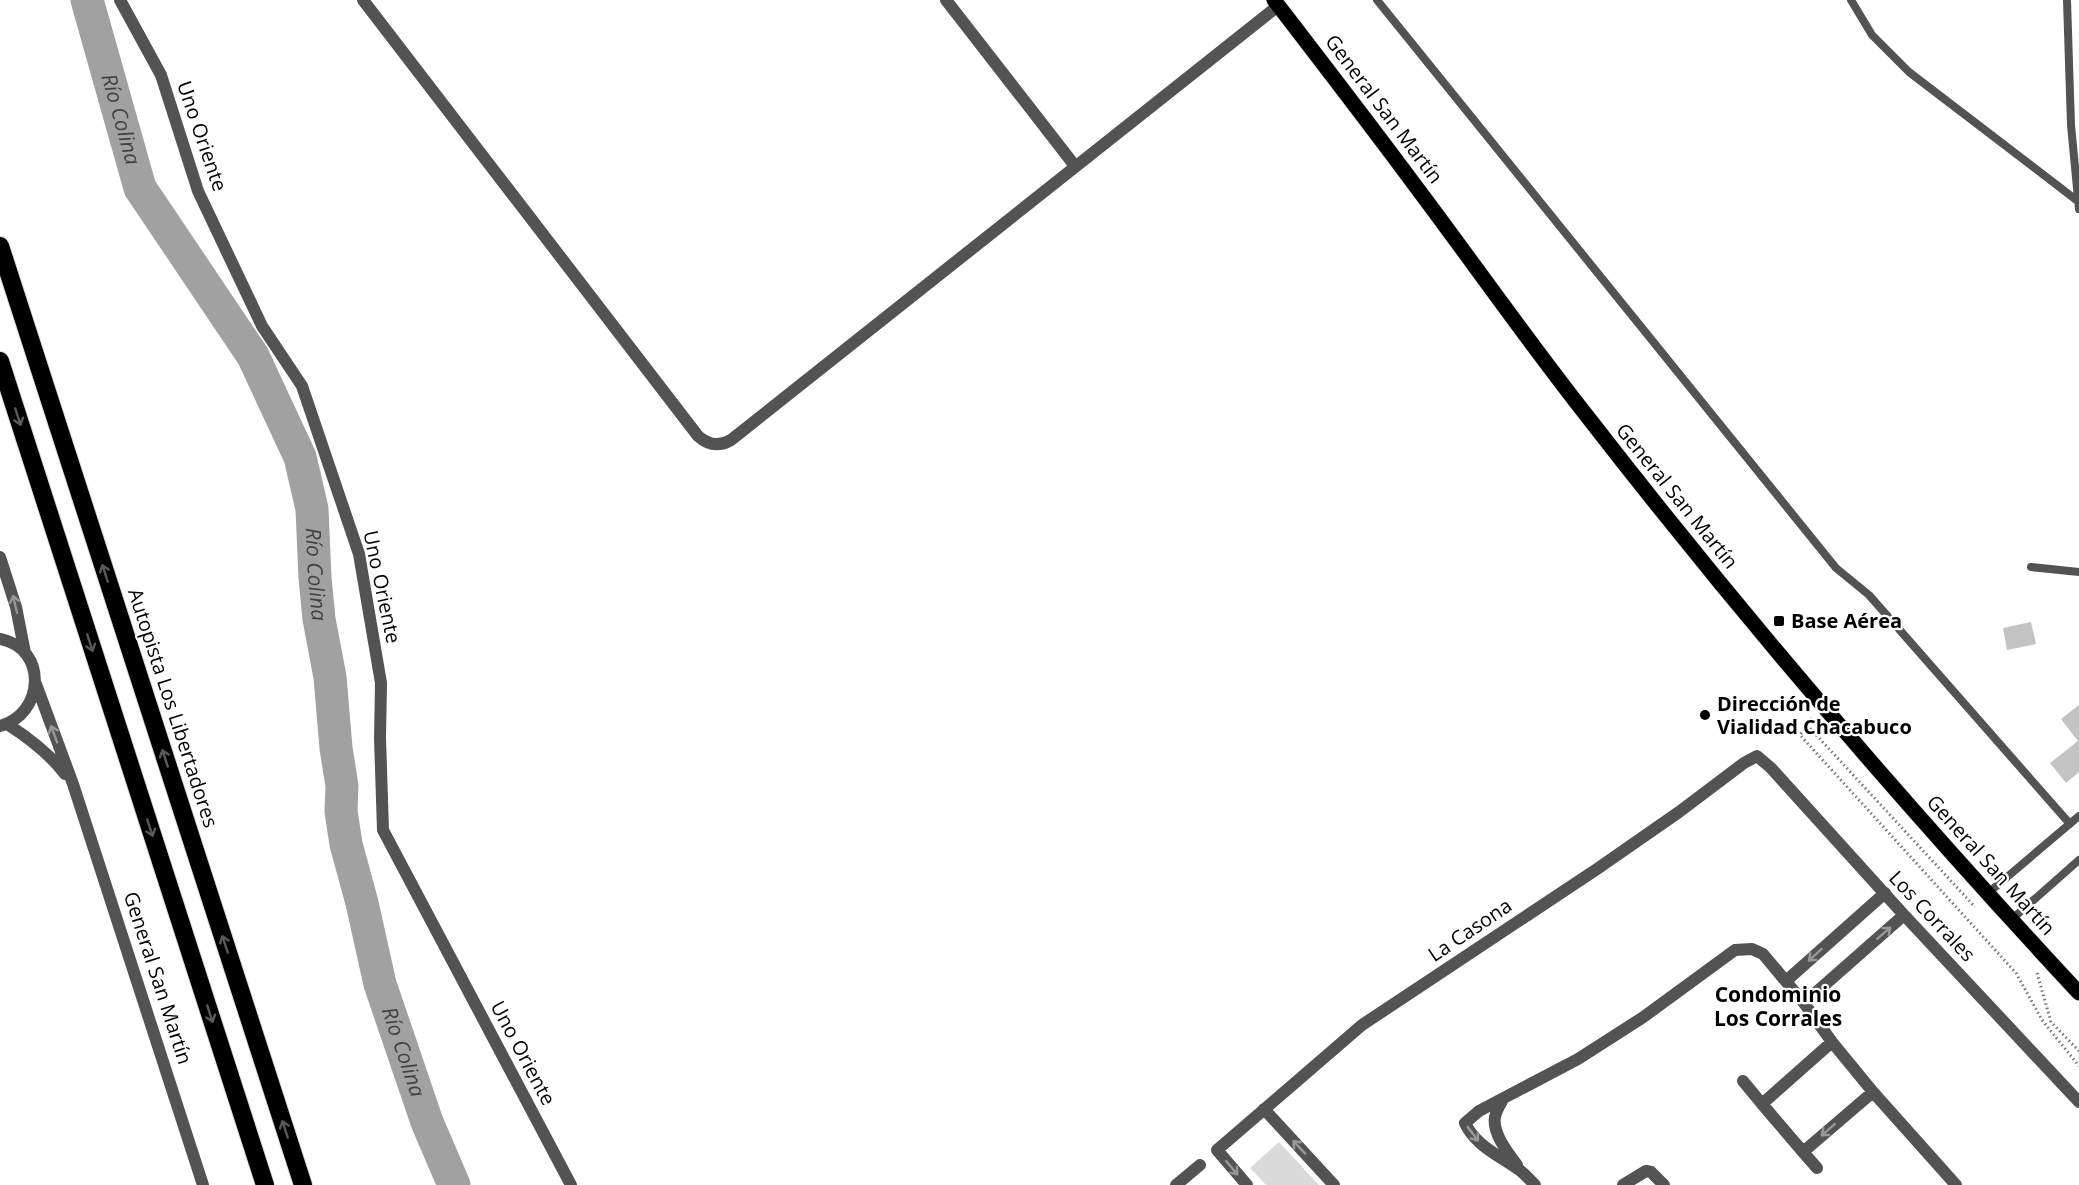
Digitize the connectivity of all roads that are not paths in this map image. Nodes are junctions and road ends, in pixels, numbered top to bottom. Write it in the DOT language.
graph roads {
  1 [pos="120,0"];
  2 [pos="363,0"];
  3 [pos="946,0"];
  4 [pos="1377,0"];
  5 [pos="1851,0"];
  6 [pos="2067,0"];
  7 [pos="1276,3"];
  8 [pos="1075,166"];
  9 [pos="2079,204"];
  10 [pos="0,246"];
  11 [pos="0,361"];
  12 [pos="0,556"];
  13 [pos="2031,567"];
  14 [pos="2079,572"];
  15 [pos="0,639"];
  16 [pos="25,653"];
  17 [pos="36,684"];
  18 [pos="4,725"];
  19 [pos="1756,756"];
  20 [pos="73,784"];
  21 [pos="2079,816"];
  22 [pos="2070,824"];
  23 [pos="2079,860"];
  24 [pos="1885,893"];
  25 [pos="1987,894"];
  26 [pos="1904,915"];
  27 [pos="2011,920"];
  28 [pos="1786,981"];
  29 [pos="2079,993"];
  30 [pos="1804,1003"];
  31 [pos="1832,1042"];
  32 [pos="1743,1081"];
  33 [pos="1873,1092"];
  34 [pos="1503,1099"];
  35 [pos="2079,1102"];
  36 [pos="1762,1104"];
  37 [pos="1264,1109"];
  38 [pos="1803,1152"];
  39 [pos="1200,1165"];
  40 [pos="1817,1168"];
  41 [pos="1521,1171"];
  42 [pos="203,1185"];
  43 [pos="265,1185"];
  44 [pos="303,1185"];
  45 [pos="571,1185"];
  46 [pos="1176,1185"];
  47 [pos="1247,1185"];
  48 [pos="1334,1185"];
  49 [pos="1535,1185"];
  50 [pos="1623,1185"];
  51 [pos="1664,1185"];
  52 [pos="1956,1185"];
  1 -- 45 [label="street, Uno Oriente"];
  2 -- 8 [label="street"];
  3 -- 8 [label="street"];
  4 -- 22 [label="lane"];
  5 -- 9 [label="lane"];
  6 -- 9 [label="lane"];
  7 -- 8 [label="street"];
  7 -- 25 [label="main road, General San Martín"];
  44 -- 10 [label="highway, Autopista Los Libertadores, one-way"];
  11 -- 43 [label="highway, one-way"];
  16 -- 12 [label="street, one-way"];
  13 -- 14 [label="lane"];
  15 -- 16 [label="street"];
  16 -- 17 [label="street, General San Martín"];
  17 -- 18 [label="street"];
  20 -- 17 [label="street, General San Martín, one-way"];
  18 -- 20 [label="street, General San Martín"];
  19 -- 24 [label="street, Los Corrales"];
  19 -- 37 [label="street, La Casona"];
  20 -- 42 [label="street, General San Martín"];
  21 -- 22 [label="lane"];
  22 -- 25 [label="lane"];
  23 -- 27 [label="lane"];
  24 -- 26 [label="street, Los Corrales"];
  24 -- 28 [label="street, one-way"];
  25 -- 27 [label="main road, General San Martín"];
  30 -- 26 [label="street, one-way"];
  26 -- 35 [label="street, Los Corrales"];
  27 -- 29 [label="main road, General San Martín"];
  28 -- 30 [label="street"];
  28 -- 34 [label="street"];
  30 -- 31 [label="street"];
  31 -- 33 [label="street"];
  31 -- 36 [label="street"];
  32 -- 36 [label="street"];
  33 -- 38 [label="street, one-way"];
  33 -- 52 [label="street"];
  34 -- 41 [label="street"];
  34 -- 41 [label="street, one-way"];
  36 -- 38 [label="street"];
  37 -- 47 [label="street, La Casona, one-way"];
  48 -- 37 [label="street, one-way"];
  38 -- 40 [label="street"];
  39 -- 46 [label="street"];
  41 -- 49 [label="street"];
  50 -- 51 [label="street"];
}
